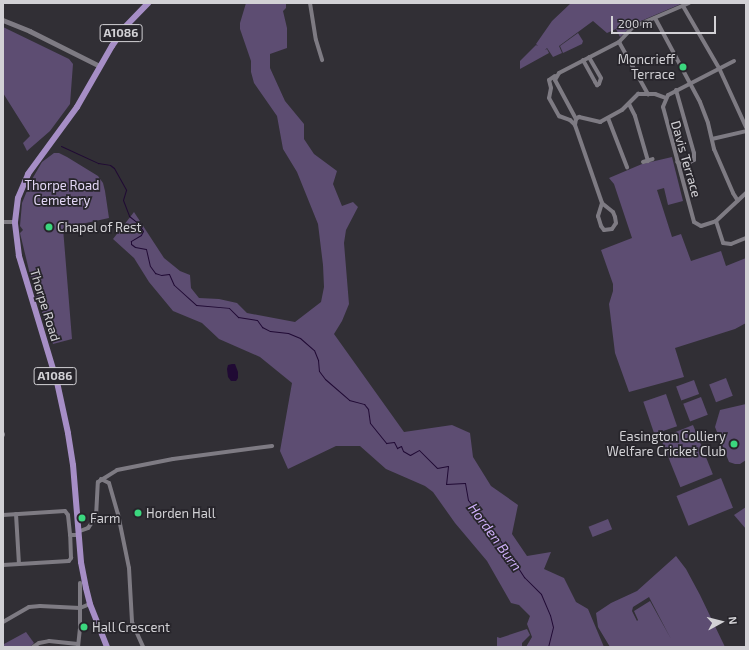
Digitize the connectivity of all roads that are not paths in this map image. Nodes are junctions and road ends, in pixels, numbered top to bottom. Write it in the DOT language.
graph roads {
  1 [pos="148,3"];
  2 [pos="310,3"];
  3 [pos="689,3"];
  4 [pos="683,6"];
  5 [pos="654,18"];
  6 [pos="3,20"];
  7 [pos="619,42"];
  8 [pos="589,57"];
  9 [pos="322,60"];
  10 [pos="583,60"];
  11 [pos="734,61"];
  12 [pos="100,66"];
  13 [pos="719,68"];
  14 [pos="555,76"];
  15 [pos="690,83"];
  16 [pos="676,90"];
  17 [pos="648,94"];
  18 [pos="666,98"];
  19 [pos="629,104"];
  20 [pos="608,118"];
  21 [pos="576,119"];
  22 [pos="575,125"];
  23 [pos="746,127"];
  24 [pos="746,131"];
  25 [pos="712,139"];
  26 [pos="630,160"];
  27 [pos="625,162"];
  28 [pos="643,162"];
  29 [pos="677,162"];
  30 [pos="627,167"];
  31 [pos="746,193"];
  32 [pos="738,201"];
  33 [pos="602,203"];
  34 [pos="716,221"];
  35 [pos="3,222"];
  36 [pos="15,222"];
  37 [pos="746,238"];
  38 [pos="272,446"];
  39 [pos="101,479"];
  40 [pos="16,514"];
  41 [pos="3,515"];
  42 [pos="80,533"];
  43 [pos="70,535"];
  44 [pos="19,564"];
  45 [pos="3,565"];
  46 [pos="80,583"];
  47 [pos="90,604"];
  48 [pos="80,608"];
  49 [pos="3,621"];
  50 [pos="78,646"];
  51 [pos="33,647"];
  52 [pos="107,647"];
  53 [pos="143,647"];
  1 -- 12 [label="main road, Thorpe Road / A1086"];
  2 -- 9 [label="street"];
  3 -- 4 [label="street"];
  4 -- 5 [label="street"];
  4 -- 13 [label="street"];
  5 -- 7 [label="street"];
  5 -- 15 [label="street"];
  6 -- 12 [label="street"];
  7 -- 8 [label="street"];
  7 -- 17 [label="street"];
  8 -- 10 [label="street"];
  8 -- 10 [label="street"];
  10 -- 14 [label="street"];
  11 -- 13 [label="street"];
  12 -- 36 [label="main road, Thorpe Road / A1086"];
  13 -- 15 [label="street"];
  13 -- 23 [label="street"];
  14 -- 21 [label="street"];
  14 -- 22 [label="street"];
  15 -- 16 [label="street"];
  15 -- 25 [label="street"];
  16 -- 18 [label="street"];
  16 -- 29 [label="street"];
  17 -- 18 [label="street"];
  17 -- 19 [label="street"];
  18 -- 29 [label="street, Davis Terrace"];
  19 -- 20 [label="street"];
  19 -- 28 [label="street"];
  20 -- 21 [label="street"];
  20 -- 27 [label="street"];
  21 -- 22 [label="street"];
  22 -- 33 [label="street"];
  24 -- 25 [label="street"];
  25 -- 32 [label="street"];
  26 -- 27 [label="street"];
  27 -- 30 [label="street"];
  29 -- 34 [label="street, Davis Terrace"];
  31 -- 32 [label="street"];
  32 -- 34 [label="street"];
  33 -- 33 [label="street"];
  34 -- 37 [label="street"];
  35 -- 36 [label="street"];
  36 -- 42 [label="main road, Thorpe Road / A1086"];
  38 -- 39 [label="street"];
  39 -- 42 [label="street"];
  39 -- 53 [label="street"];
  40 -- 41 [label="street"];
  40 -- 43 [label="street"];
  40 -- 44 [label="street"];
  42 -- 43 [label="street"];
  42 -- 47 [label="main road, Thorpe Road / A1086"];
  43 -- 44 [label="street"];
  44 -- 45 [label="street"];
  46 -- 48 [label="street"];
  47 -- 48 [label="street"];
  47 -- 52 [label="main road, Thorpe Road / A1086"];
  48 -- 49 [label="street"];
  48 -- 50 [label="street"];
  50 -- 51 [label="street"];
}
